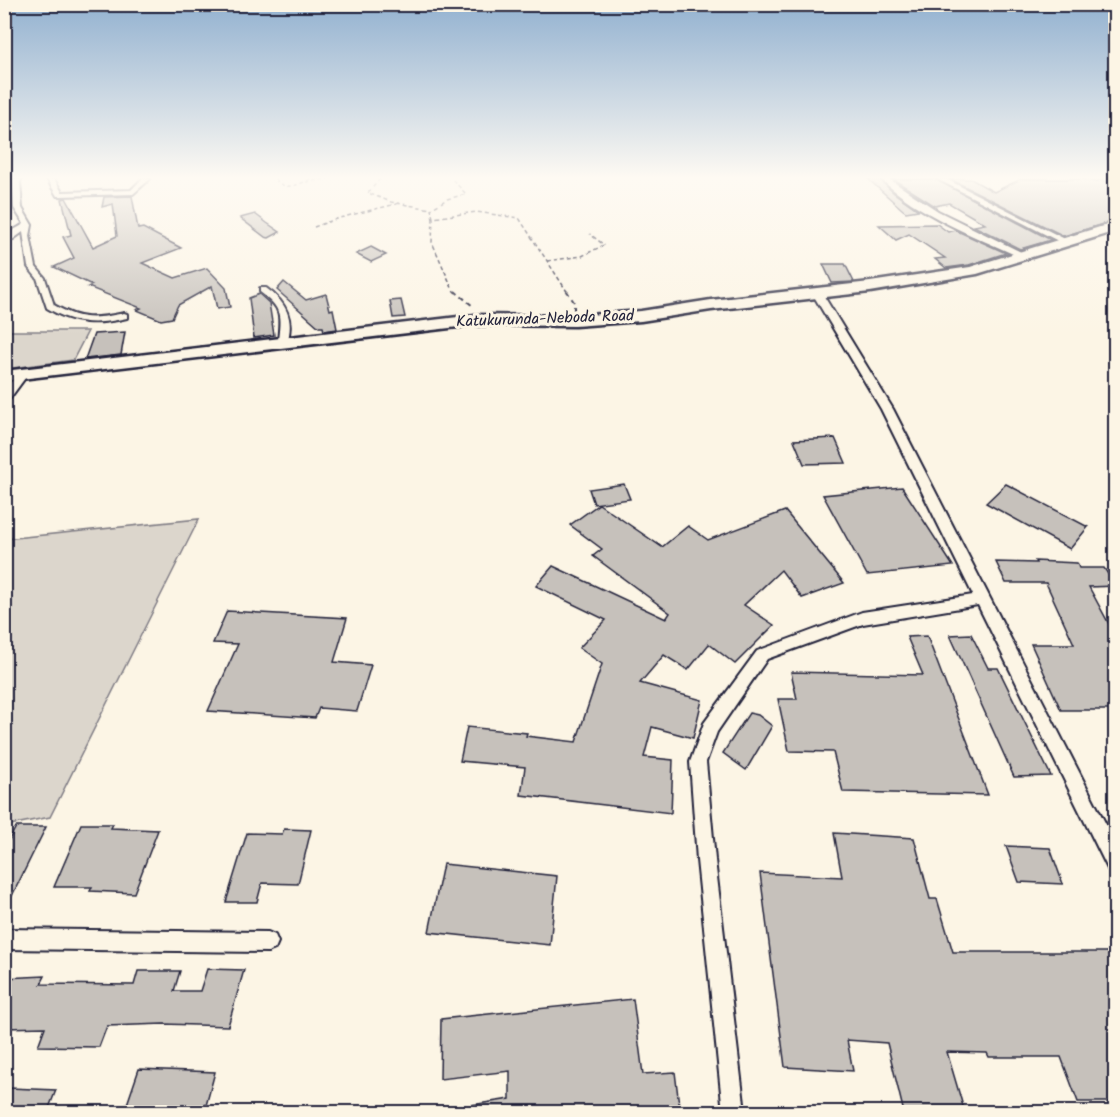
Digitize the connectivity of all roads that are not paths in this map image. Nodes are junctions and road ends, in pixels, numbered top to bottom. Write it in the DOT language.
graph roads {
  1 [pos="18,231"];
  2 [pos="27,231"];
  3 [pos="967,231"];
  4 [pos="1045,231"];
  5 [pos="1099,231"];
  6 [pos="1065,241"];
  7 [pos="4,244"];
  8 [pos="1023,255"];
  9 [pos="262,290"];
  10 [pos="817,293"];
  11 [pos="124,316"];
  12 [pos="283,341"];
  13 [pos="23,374"];
  14 [pos="4,376"];
  15 [pos="4,399"];
  16 [pos="983,599"];
  17 [pos="1116,864"];
  18 [pos="4,939"];
  19 [pos="268,942"];
  20 [pos="734,1113"];
  1 -- 7 [label="street"];
  2 -- 11 [label="street"];
  3 -- 8 [label="street"];
  4 -- 6 [label="street"];
  5 -- 6 [label="main road, Katukurunda-Neboda Road"];
  6 -- 8 [label="main road, Katukurunda-Neboda Road"];
  8 -- 10 [label="main road, Katukurunda-Neboda Road"];
  9 -- 12 [label="street"];
  10 -- 12 [label="main road, Katukurunda-Neboda Road"];
  10 -- 16 [label="street"];
  12 -- 13 [label="main road, Katukurunda-Neboda Road"];
  13 -- 14 [label="main road, Katukurunda-Neboda Road"];
  13 -- 15 [label="street"];
  16 -- 17 [label="street"];
  16 -- 20 [label="street"];
  18 -- 19 [label="street"];
}
